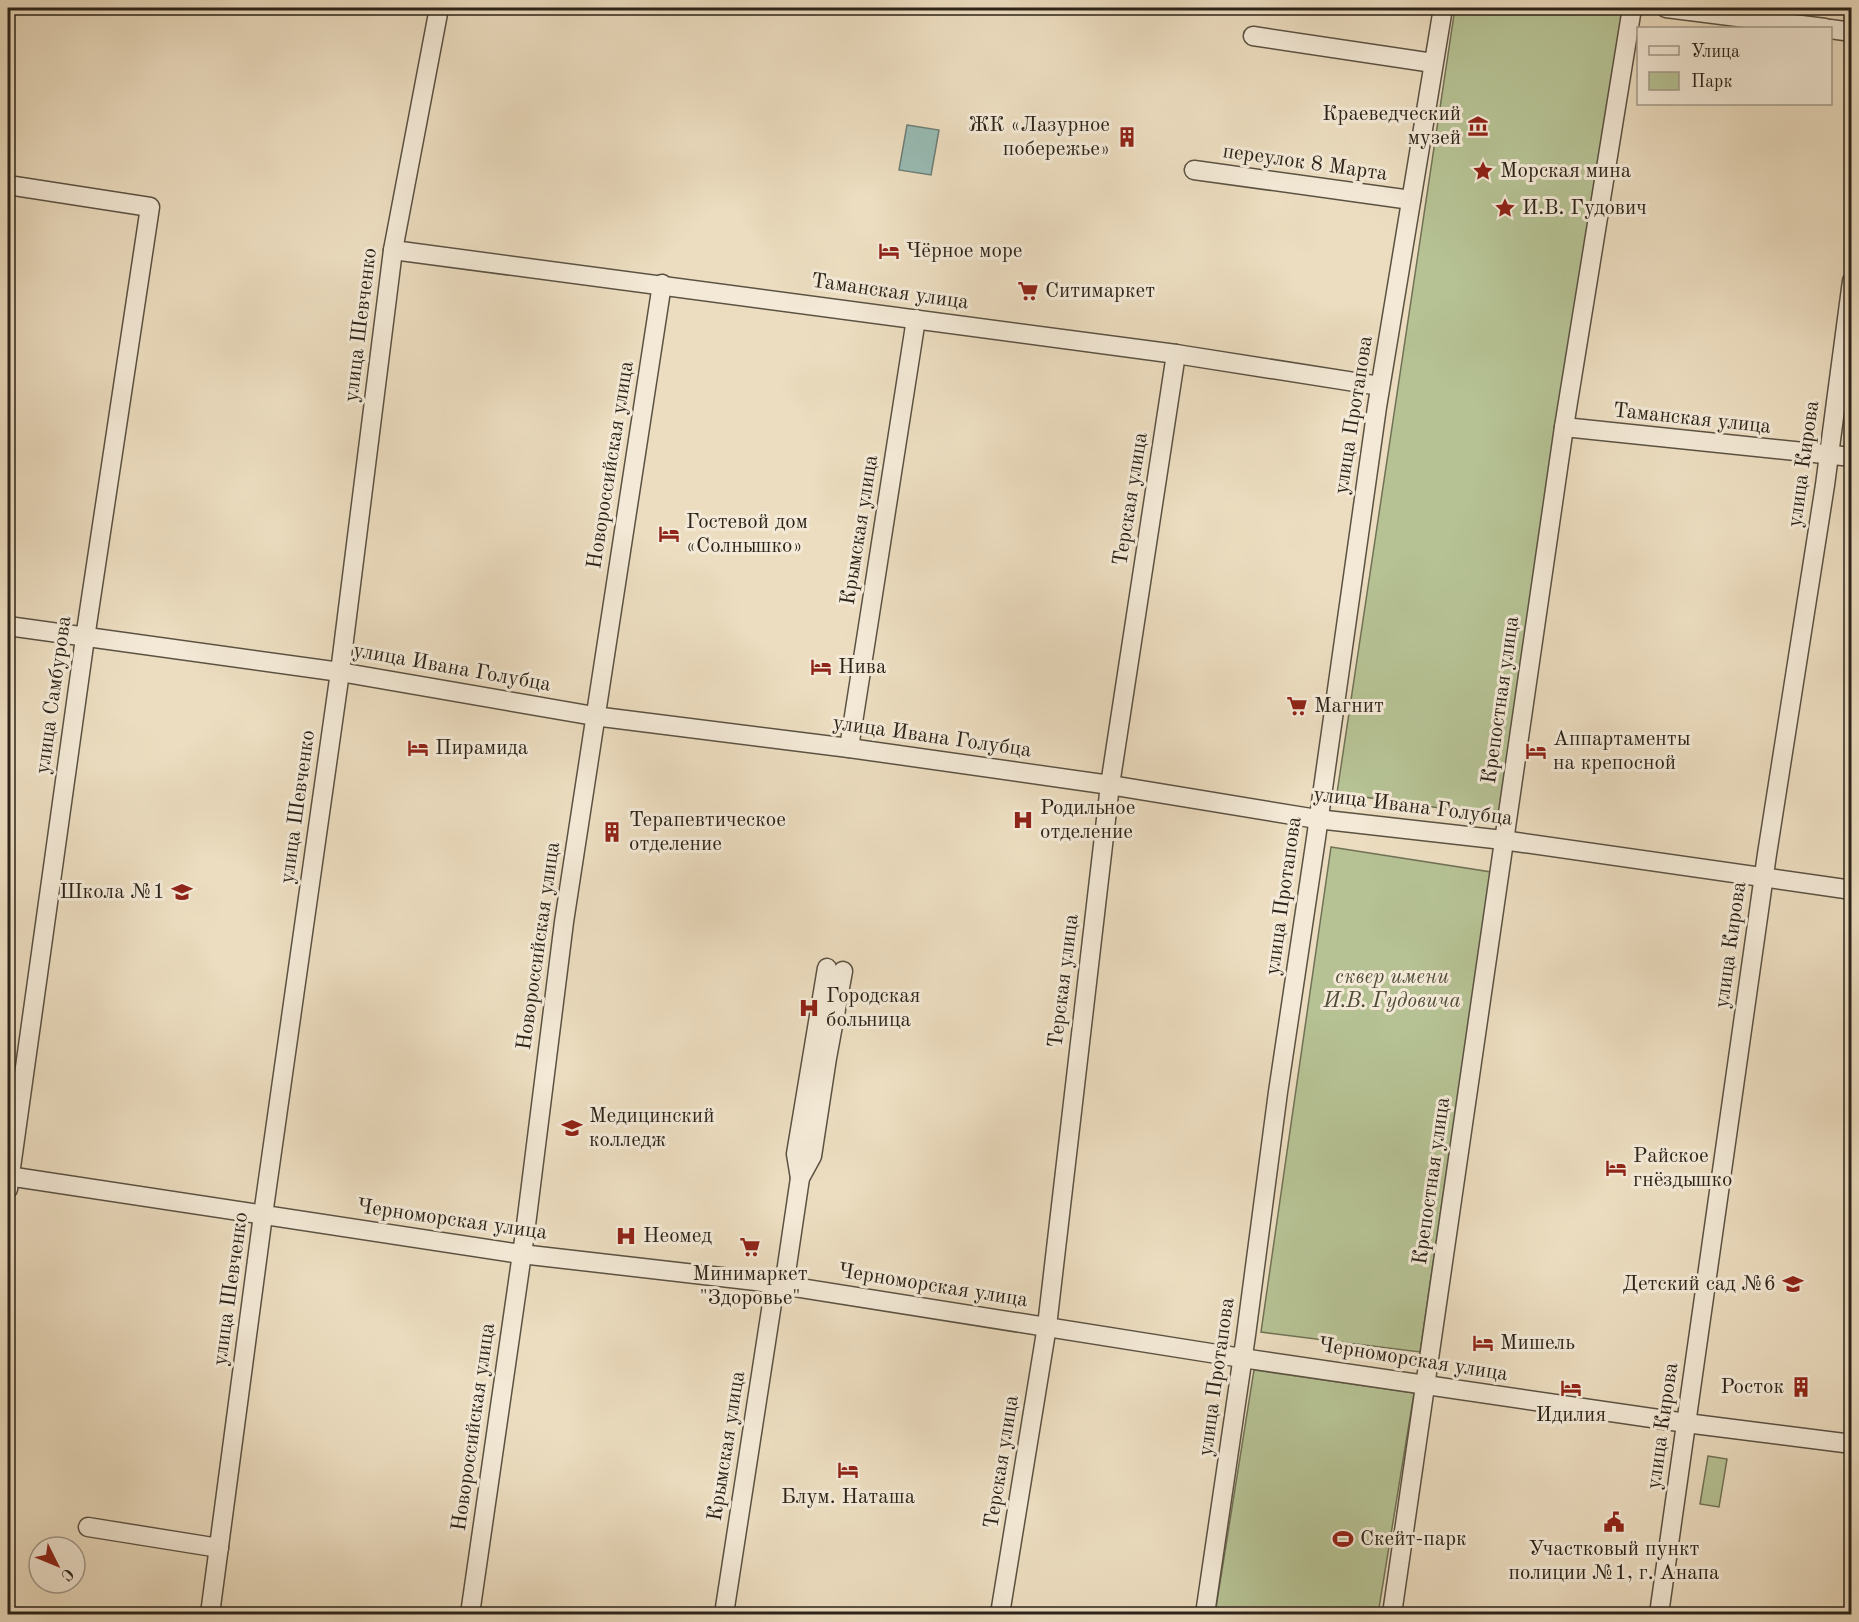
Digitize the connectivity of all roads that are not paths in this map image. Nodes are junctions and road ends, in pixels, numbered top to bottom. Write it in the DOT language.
graph roads {
  1 [pos="439,8"];
  2 [pos="1443,8"];
  3 [pos="1632,8"];
  4 [pos="1666,8"];
  5 [pos="1817,27"];
  6 [pos="1832,29"];
  7 [pos="1851,32"];
  8 [pos="1253,36"];
  9 [pos="1433,63"];
  10 [pos="1194,170"];
  11 [pos="8,185"];
  12 [pos="1411,200"];
  13 [pos="393,250"];
  14 [pos="1851,281"];
  15 [pos="662,284"];
  16 [pos="916,319"];
  17 [pos="1176,354"];
  18 [pos="1380,386"];
  19 [pos="1564,427"];
  20 [pos="1829,456"];
  21 [pos="1851,457"];
  22 [pos="8,626"];
  23 [pos="85,638"];
  24 [pos="340,672"];
  25 [pos="594,716"];
  26 [pos="849,748"];
  27 [pos="1110,785"];
  28 [pos="1317,819"];
  29 [pos="1503,840"];
  30 [pos="1763,878"];
  31 [pos="1851,890"];
  32 [pos="835,970"];
  33 [pos="8,1180"];
  34 [pos="263,1215"];
  35 [pos="521,1254"];
  36 [pos="780,1285"];
  37 [pos="1047,1326"];
  38 [pos="1242,1358"];
  39 [pos="1426,1385"];
  40 [pos="1686,1423"];
  41 [pos="1851,1444"];
  42 [pos="88,1527"];
  43 [pos="219,1548"];
  44 [pos="210,1614"];
  45 [pos="470,1614"];
  46 [pos="724,1614"];
  47 [pos="1000,1614"];
  48 [pos="1206,1614"];
  49 [pos="1392,1614"];
  50 [pos="1659,1614"];
  1 -- 13 [label="street, улица Шевченко"];
  2 -- 9 [label="street, улица Протапова"];
  3 -- 19 [label="street, Крепостная улица"];
  4 -- 5 [label="street"];
  6 -- 7 [label="street"];
  8 -- 9 [label="street"];
  9 -- 12 [label="street, улица Протапова"];
  10 -- 12 [label="street, переулок 8 Марта"];
  11 -- 23 [label="street, улица Самбурова"];
  12 -- 18 [label="street, улица Протапова"];
  13 -- 15 [label="street, Таманская улица"];
  13 -- 24 [label="street, улица Шевченко"];
  14 -- 20 [label="street, улица Кирова"];
  15 -- 16 [label="street, Таманская улица"];
  15 -- 25 [label="street, Новороссийская улица"];
  16 -- 17 [label="street, Таманская улица"];
  16 -- 26 [label="street, Крымская улица"];
  17 -- 18 [label="street, Таманская улица"];
  17 -- 27 [label="street, Терская улица"];
  18 -- 28 [label="street, улица Протапова"];
  19 -- 20 [label="street, Таманская улица"];
  19 -- 29 [label="street, Крепостная улица"];
  20 -- 21 [label="street, Таманская улица"];
  20 -- 30 [label="street, улица Кирова"];
  22 -- 23 [label="street, улица Ивана Голубца"];
  23 -- 24 [label="street, улица Ивана Голубца"];
  23 -- 33 [label="street, улица Самбурова"];
  24 -- 25 [label="street, улица Ивана Голубца"];
  24 -- 34 [label="street, улица Шевченко"];
  25 -- 26 [label="street, улица Ивана Голубца"];
  25 -- 35 [label="street, Новороссийская улица"];
  26 -- 27 [label="street, улица Ивана Голубца"];
  27 -- 28 [label="street, улица Ивана Голубца"];
  27 -- 37 [label="street, Терская улица"];
  28 -- 29 [label="street, улица Ивана Голубца"];
  28 -- 38 [label="street, улица Протапова"];
  29 -- 30 [label="street, улица Ивана Голубца"];
  29 -- 39 [label="street, Крепостная улица"];
  30 -- 31 [label="street, улица Ивана Голубца"];
  30 -- 40 [label="street, улица Кирова"];
  32 -- 36 [label="street, Крымская улица"];
  33 -- 34 [label="street, Черноморская улица"];
  34 -- 35 [label="street, Черноморская улица"];
  34 -- 43 [label="street, улица Шевченко"];
  35 -- 36 [label="street, Черноморская улица"];
  35 -- 45 [label="street, Новороссийская улица"];
  36 -- 37 [label="street, Черноморская улица"];
  36 -- 46 [label="street, Крымская улица"];
  37 -- 38 [label="street, Черноморская улица"];
  37 -- 47 [label="street, Терская улица"];
  38 -- 39 [label="street, Черноморская улица"];
  38 -- 48 [label="street, улица Протапова"];
  39 -- 40 [label="street, Черноморская улица"];
  39 -- 49 [label="street, Крепостная улица"];
  40 -- 41 [label="street, Черноморская улица"];
  40 -- 50 [label="street, улица Кирова"];
  42 -- 43 [label="street"];
  43 -- 44 [label="street, улица Шевченко"];
}
